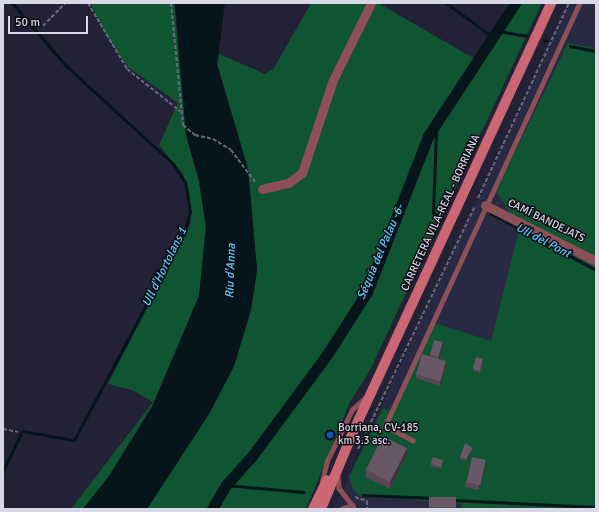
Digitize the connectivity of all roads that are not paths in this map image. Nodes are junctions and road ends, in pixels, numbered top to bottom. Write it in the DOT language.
graph roads {
  1 [pos="371,3"];
  2 [pos="551,3"];
  3 [pos="580,3"];
  4 [pos="262,189"];
  5 [pos="485,205"];
  6 [pos="596,261"];
  7 [pos="371,392"];
  8 [pos="352,432"];
  9 [pos="413,441"];
  10 [pos="338,472"];
  11 [pos="319,496"];
  12 [pos="313,509"];
  13 [pos="321,509"];
  14 [pos="342,509"];
  1 -- 4 [label="street"];
  2 -- 7 [label="main road, CARRETERA VILA-REAL - BORRIANA"];
  3 -- 5 [label="lane"];
  5 -- 6 [label="street, CAMÍ BANDEJATS"];
  5 -- 9 [label="lane"];
  7 -- 8 [label="main road, CARRETERA VILA-REAL - BORRIANA"];
  7 -- 11 [label="lane"];
  8 -- 10 [label="main road, CARRETERA VILA-REAL - BORRIANA"];
  8 -- 11 [label="main road, CARRETERA VILA-REAL - BORRIANA"];
  10 -- 13 [label="main road, CARRETERA VILA-REAL - BORRIANA"];
  10 -- 14 [label="lane"];
  11 -- 12 [label="main road, CARRETERA VILA-REAL - BORRIANA"];
}
